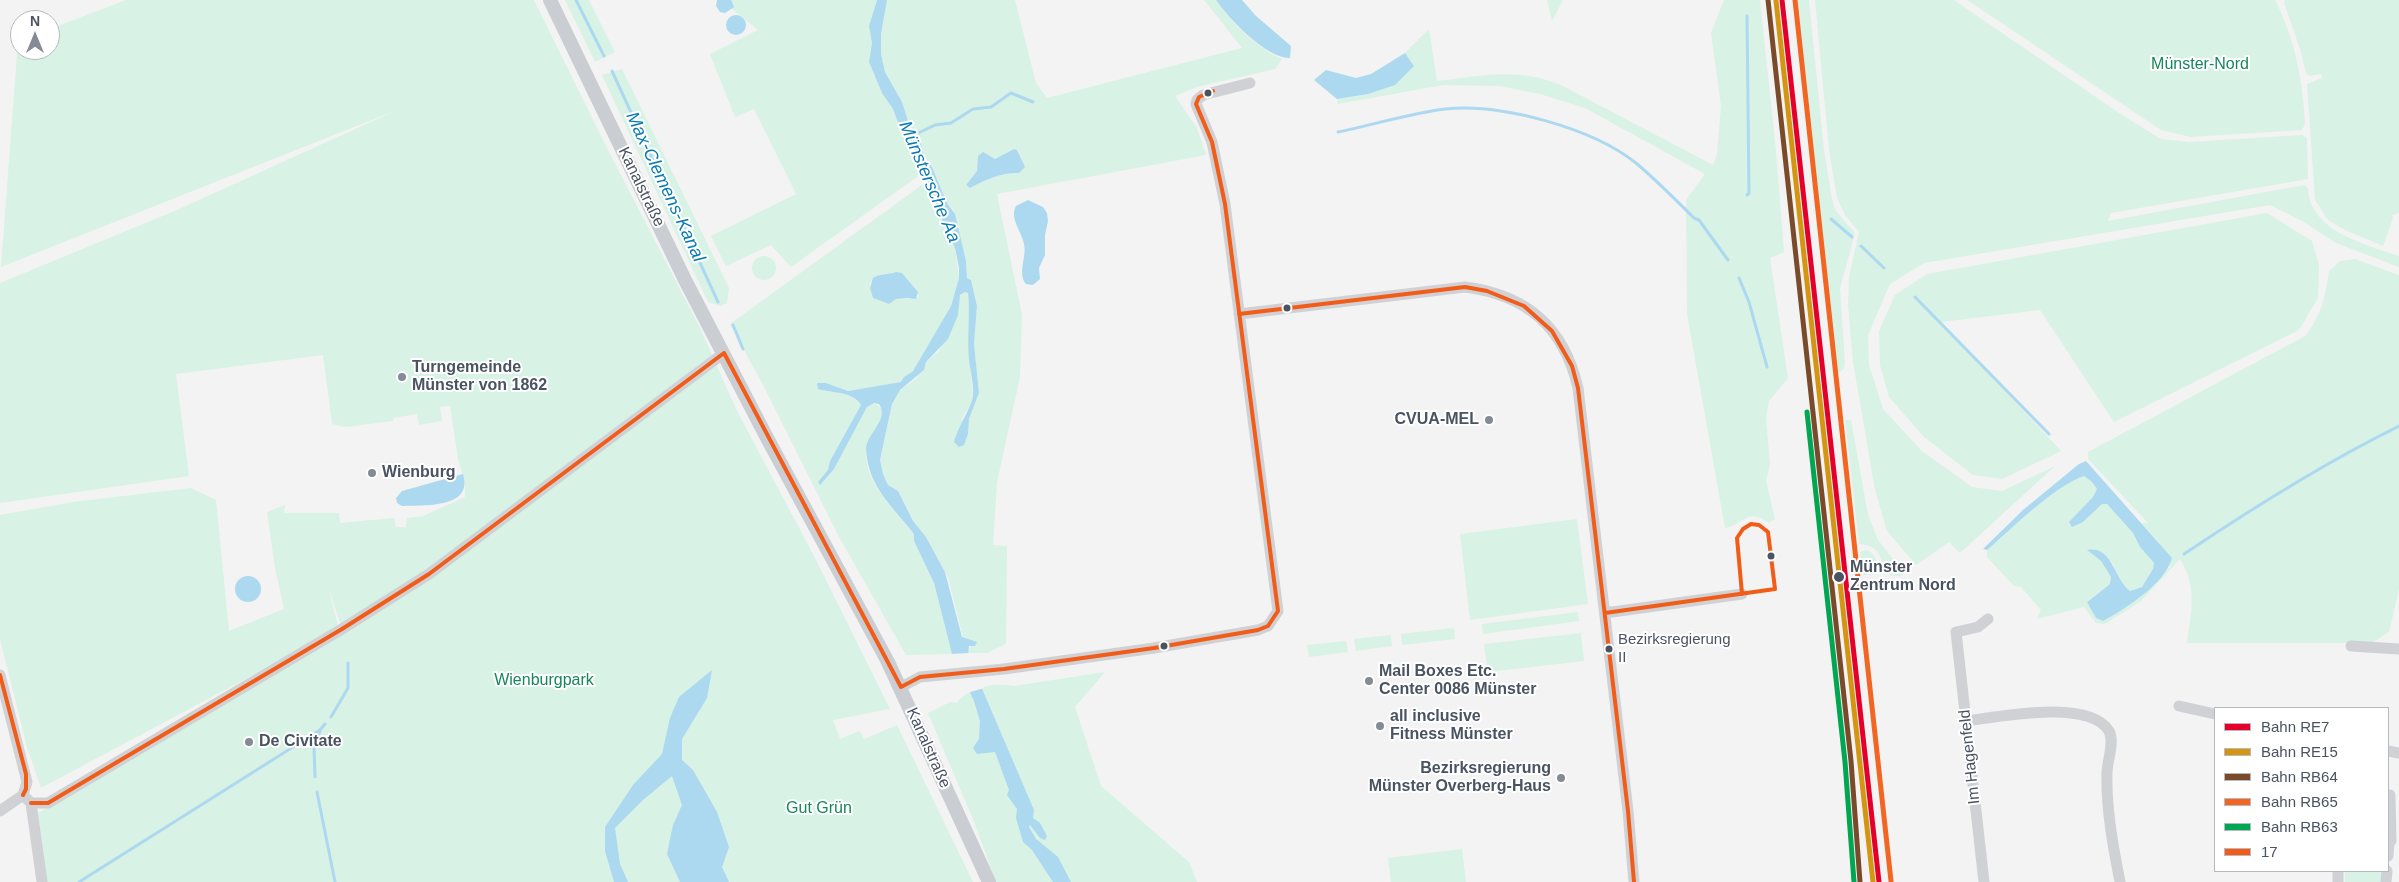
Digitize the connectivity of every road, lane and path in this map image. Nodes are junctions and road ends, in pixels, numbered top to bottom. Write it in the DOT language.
graph roads {
  1 [pos="550,0"];
  2 [pos="1250,83"];
  3 [pos="1239,314"];
  4 [pos="724,353"];
  5 [pos="1742,594"];
  6 [pos="1605,614"];
  7 [pos="1988,619"];
  8 [pos="2351,646"];
  9 [pos="2399,649"];
  10 [pos="0,675"];
  11 [pos="901,687"];
  12 [pos="2179,706"];
  13 [pos="2214,714"];
  14 [pos="1966,721"];
  15 [pos="2390,795"];
  16 [pos="27,799"];
  17 [pos="0,811"];
  18 [pos="2392,842"];
  19 [pos="42,882"];
  20 [pos="989,882"];
  21 [pos="1634,882"];
  22 [pos="1984,882"];
  23 [pos="2120,882"];
  1 -- 4 [label="main road, Kanalstraße"];
  2 -- 3 [label="street"];
  3 -- 6 [label="street"];
  3 -- 11 [label="street"];
  4 -- 11 [label="main road, Kanalstraße"];
  4 -- 16 [label="street"];
  5 -- 6 [label="street"];
  6 -- 21 [label="street"];
  7 -- 14 [label="street, Im Hagenfeld"];
  8 -- 9 [label="street"];
  10 -- 16 [label="street"];
  11 -- 20 [label="main road, Kanalstraße"];
  12 -- 13 [label="street"];
  14 -- 22 [label="street, Im Hagenfeld"];
  14 -- 23 [label="street"];
  15 -- 18 [label="street"];
  16 -- 17 [label="street"];
  16 -- 19 [label="street"];
}
